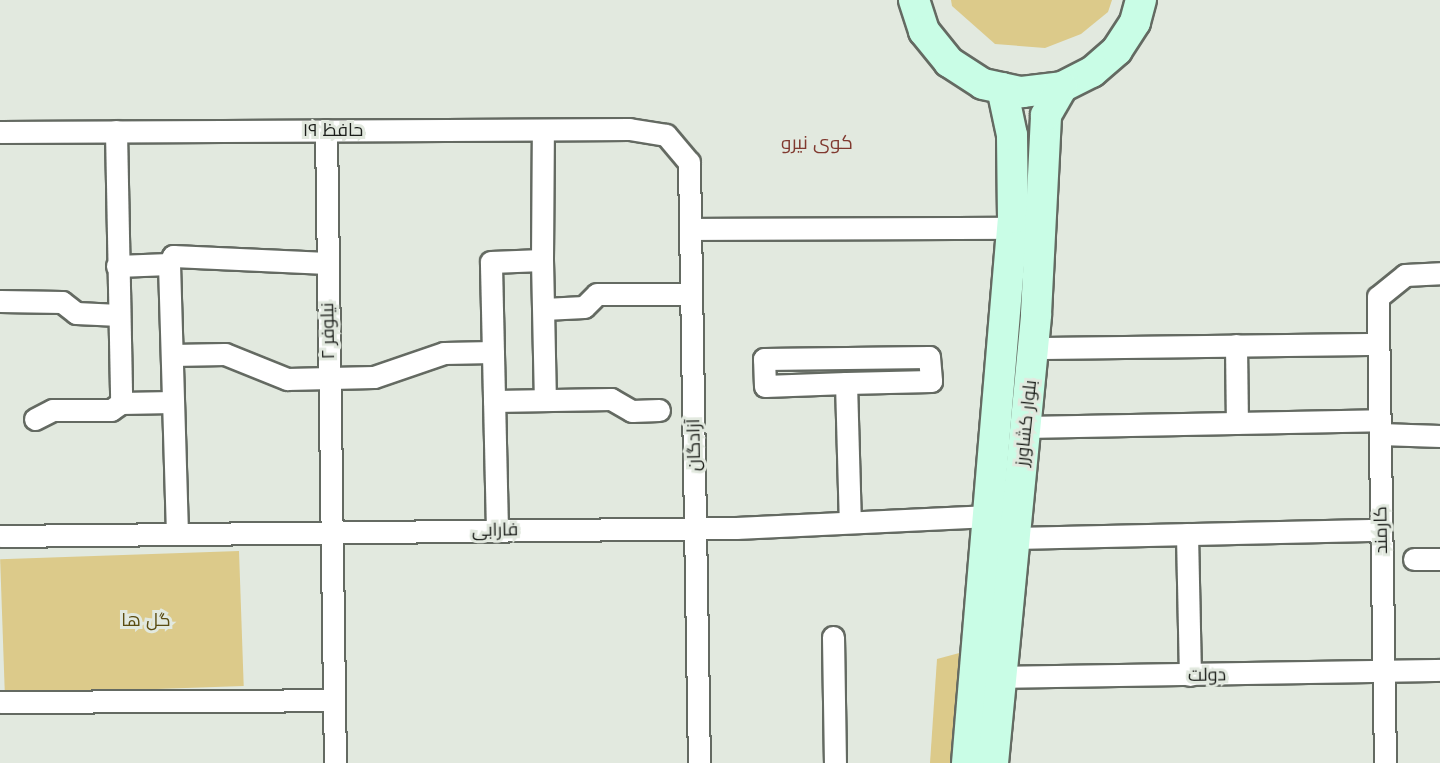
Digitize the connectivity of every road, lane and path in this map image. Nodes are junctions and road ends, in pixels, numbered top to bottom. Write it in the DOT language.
graph roads {
  1 [pos="914,0"];
  2 [pos="1141,0"];
  3 [pos="1062,87"];
  4 [pos="1002,88"];
  5 [pos="326,130"];
  6 [pos="543,130"];
  7 [pos="116,131"];
  8 [pos="0,132"];
  9 [pos="666,135"];
  10 [pos="1013,228"];
  11 [pos="690,229"];
  12 [pos="542,260"];
  13 [pos="327,263"];
  14 [pos="169,264"];
  15 [pos="117,266"];
  16 [pos="1440,273"];
  17 [pos="691,293"];
  18 [pos="0,302"];
  19 [pos="544,309"];
  20 [pos="119,315"];
  21 [pos="1378,344"];
  22 [pos="1236,345"];
  23 [pos="1033,348"];
  24 [pos="493,352"];
  25 [pos="172,355"];
  26 [pos="329,378"];
  27 [pos="846,383"];
  28 [pos="545,400"];
  29 [pos="494,401"];
  30 [pos="173,402"];
  31 [pos="121,404"];
  32 [pos="659,410"];
  33 [pos="35,419"];
  34 [pos="1237,423"];
  35 [pos="1025,427"];
  36 [pos="1380,427"];
  37 [pos="1440,436"];
  38 [pos="990,516"];
  39 [pos="850,522"];
  40 [pos="695,528"];
  41 [pos="497,530"];
  42 [pos="1381,530"];
  43 [pos="330,532"];
  44 [pos="177,534"];
  45 [pos="1187,534"];
  46 [pos="0,536"];
  47 [pos="1015,538"];
  48 [pos="1414,559"];
  49 [pos="1440,559"];
  50 [pos="833,637"];
  51 [pos="1440,670"];
  52 [pos="1383,671"];
  53 [pos="1190,675"];
  54 [pos="988,677"];
  55 [pos="333,700"];
  56 [pos="0,702"];
  57 [pos="335,763"];
  58 [pos="699,763"];
  59 [pos="835,763"];
  60 [pos="967,763"];
  61 [pos="993,763"];
  62 [pos="1385,763"];
  1 -- 4 [label="main road"];
  2 -- 3 [label="main road"];
  3 -- 4 [label="main road"];
  3 -- 23 [label="main road, بلوار کشاورز"];
  4 -- 10 [label="main road, بلوار کشاورز"];
  5 -- 6 [label="street, حافظ ۱۹"];
  5 -- 7 [label="street, حافظ ۱۹"];
  5 -- 13 [label="street, نیلوفر ۲"];
  6 -- 9 [label="street, حافظ ۱۹"];
  6 -- 12 [label="street"];
  7 -- 8 [label="street, حافظ ۱۹"];
  7 -- 15 [label="street"];
  9 -- 11 [label="street, آزادگان"];
  10 -- 11 [label="street"];
  10 -- 38 [label="main road, بلوار کشاورز"];
  11 -- 17 [label="street, آزادگان"];
  12 -- 19 [label="street"];
  12 -- 24 [label="street"];
  13 -- 14 [label="street"];
  13 -- 26 [label="street, نیلوفر ۲"];
  14 -- 15 [label="street"];
  14 -- 25 [label="street"];
  15 -- 20 [label="street"];
  16 -- 21 [label="street, کارمند"];
  17 -- 19 [label="street"];
  17 -- 40 [label="street, آزادگان"];
  18 -- 20 [label="street"];
  19 -- 28 [label="street"];
  20 -- 31 [label="street"];
  21 -- 22 [label="street"];
  21 -- 36 [label="street, کارمند"];
  22 -- 23 [label="street"];
  22 -- 34 [label="street"];
  23 -- 35 [label="main road, بلوار کشاورز"];
  24 -- 26 [label="street"];
  24 -- 29 [label="street"];
  25 -- 26 [label="street"];
  25 -- 30 [label="street"];
  26 -- 43 [label="street, نیلوفر ۲"];
  27 -- 27 [label="street"];
  27 -- 39 [label="street"];
  28 -- 29 [label="street"];
  28 -- 32 [label="street"];
  29 -- 41 [label="street"];
  30 -- 31 [label="street"];
  30 -- 44 [label="street"];
  31 -- 33 [label="street"];
  34 -- 35 [label="street"];
  34 -- 36 [label="street"];
  35 -- 47 [label="main road, بلوار کشاورز"];
  36 -- 37 [label="street"];
  36 -- 42 [label="street, کارمند"];
  38 -- 39 [label="street, فارابی"];
  38 -- 54 [label="main road, بلوار کشاورز"];
  39 -- 40 [label="street, فارابی"];
  40 -- 41 [label="street, فارابی"];
  40 -- 58 [label="street, آزادگان"];
  41 -- 43 [label="street, فارابی"];
  42 -- 45 [label="street"];
  42 -- 52 [label="street, کارمند"];
  43 -- 44 [label="street, فارابی"];
  43 -- 55 [label="street, نیلوفر ۲"];
  44 -- 46 [label="street, فارابی"];
  45 -- 47 [label="street"];
  45 -- 53 [label="street"];
  47 -- 54 [label="main road, بلوار کشاورز"];
  48 -- 49 [label="street"];
  50 -- 59 [label="street"];
  51 -- 52 [label="street, دولت"];
  52 -- 53 [label="street, دولت"];
  52 -- 62 [label="street, کارمند"];
  53 -- 54 [label="street, دولت"];
  54 -- 60 [label="main road, بلوار کشاورز"];
  54 -- 61 [label="main road, بلوار کشاورز"];
  55 -- 56 [label="street"];
  55 -- 57 [label="street, نیلوفر ۲"];
}
